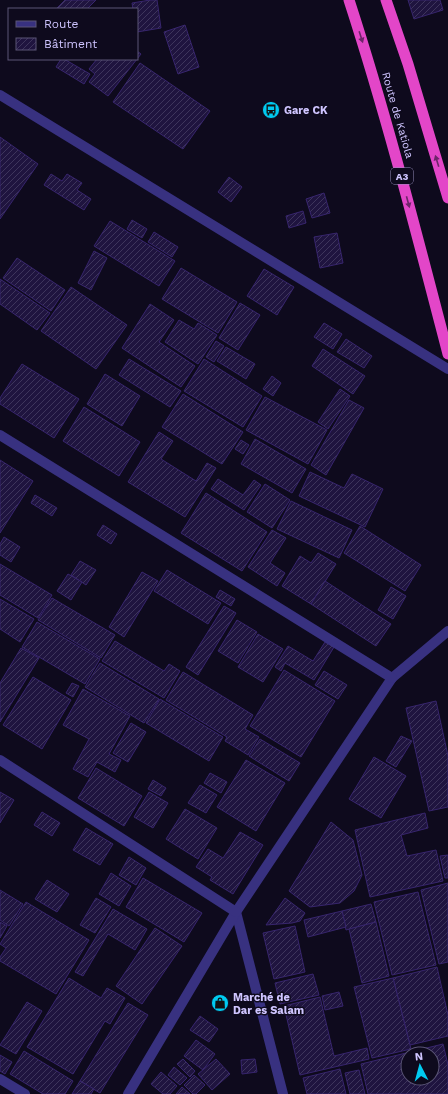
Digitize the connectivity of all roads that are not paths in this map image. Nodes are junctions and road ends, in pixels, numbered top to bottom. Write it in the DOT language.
graph roads {
  1 [pos="349,0"];
  2 [pos="386,0"];
  3 [pos="0,95"];
  4 [pos="448,198"];
  5 [pos="448,354"];
  6 [pos="448,369"];
  7 [pos="0,435"];
  8 [pos="448,630"];
  9 [pos="392,678"];
  10 [pos="0,760"];
  11 [pos="236,912"];
  12 [pos="0,1079"];
  13 [pos="24,1094"];
  14 [pos="128,1094"];
  15 [pos="283,1094"];
  1 -- 5 [label="highway, Route de Katiola / A3, one-way"];
  4 -- 2 [label="highway, one-way"];
  3 -- 6 [label="street"];
  7 -- 9 [label="street"];
  8 -- 9 [label="street"];
  9 -- 11 [label="street"];
  10 -- 11 [label="street"];
  11 -- 14 [label="street"];
  11 -- 15 [label="street"];
  12 -- 13 [label="street"];
}
